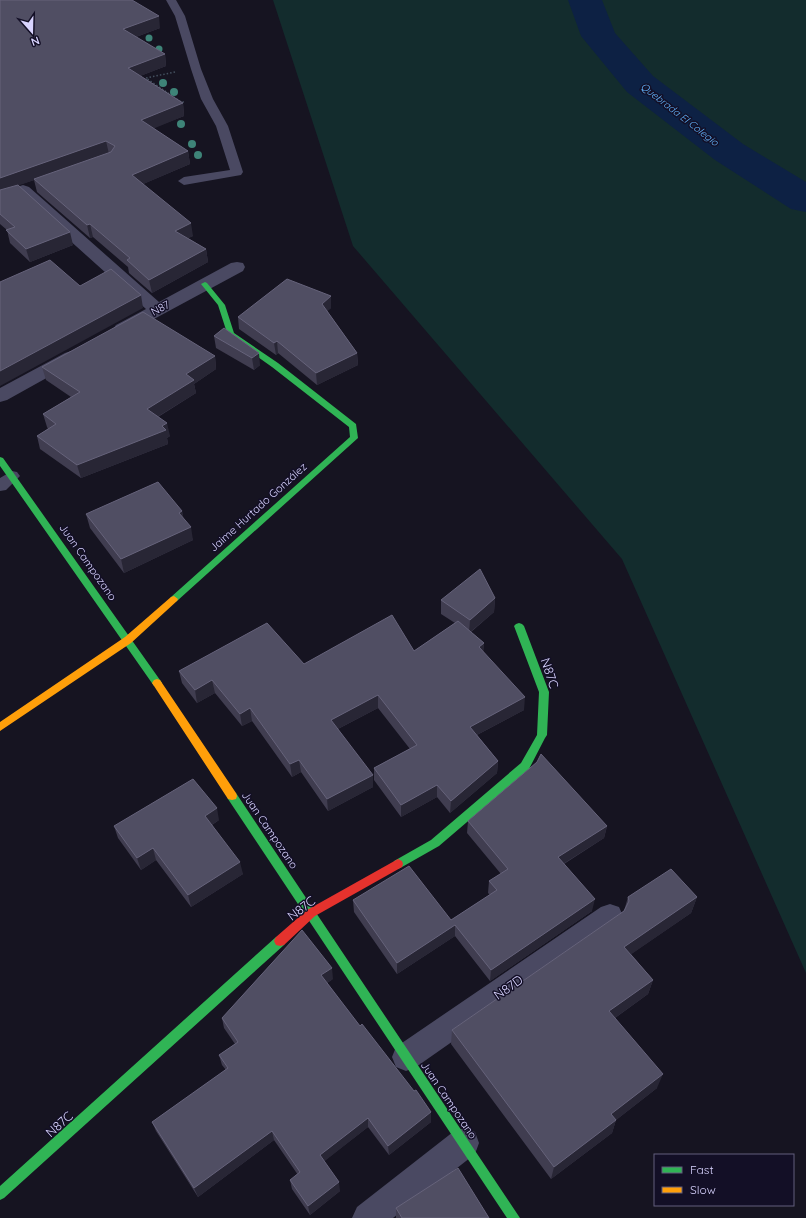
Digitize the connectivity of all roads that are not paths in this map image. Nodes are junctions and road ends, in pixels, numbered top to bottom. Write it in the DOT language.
graph roads {
  1 [pos="171,0"];
  2 [pos="184,181"];
  3 [pos="24,189"];
  4 [pos="237,267"];
  5 [pos="205,284"];
  6 [pos="157,309"];
  7 [pos="109,336"];
  8 [pos="89,347"];
  9 [pos="0,396"];
  10 [pos="0,460"];
  11 [pos="12,476"];
  12 [pos="0,486"];
  13 [pos="519,626"];
  14 [pos="128,640"];
  15 [pos="0,727"];
  16 [pos="311,914"];
  17 [pos="610,916"];
  18 [pos="406,1057"];
  19 [pos="464,1143"];
  20 [pos="0,1194"];
  21 [pos="368,1218"];
  22 [pos="514,1218"];
  1 -- 2 [label="lane"];
  3 -- 6 [label="street"];
  4 -- 5 [label="street, N87"];
  5 -- 6 [label="street, N87"];
  5 -- 14 [label="street, Jaime Hurtado González"];
  6 -- 7 [label="street, N87"];
  8 -- 9 [label="street"];
  10 -- 11 [label="street, Juan Campozano"];
  11 -- 12 [label="lane"];
  11 -- 14 [label="street, Juan Campozano"];
  13 -- 16 [label="street, N87C"];
  14 -- 15 [label="street, Jaime Hurtado González"];
  14 -- 16 [label="street, Juan Campozano"];
  16 -- 18 [label="street, Juan Campozano"];
  16 -- 20 [label="street, N87C"];
  17 -- 18 [label="street, N87D"];
  18 -- 19 [label="street, Juan Campozano"];
  19 -- 21 [label="street"];
  19 -- 22 [label="street, Juan Campozano"];
}
